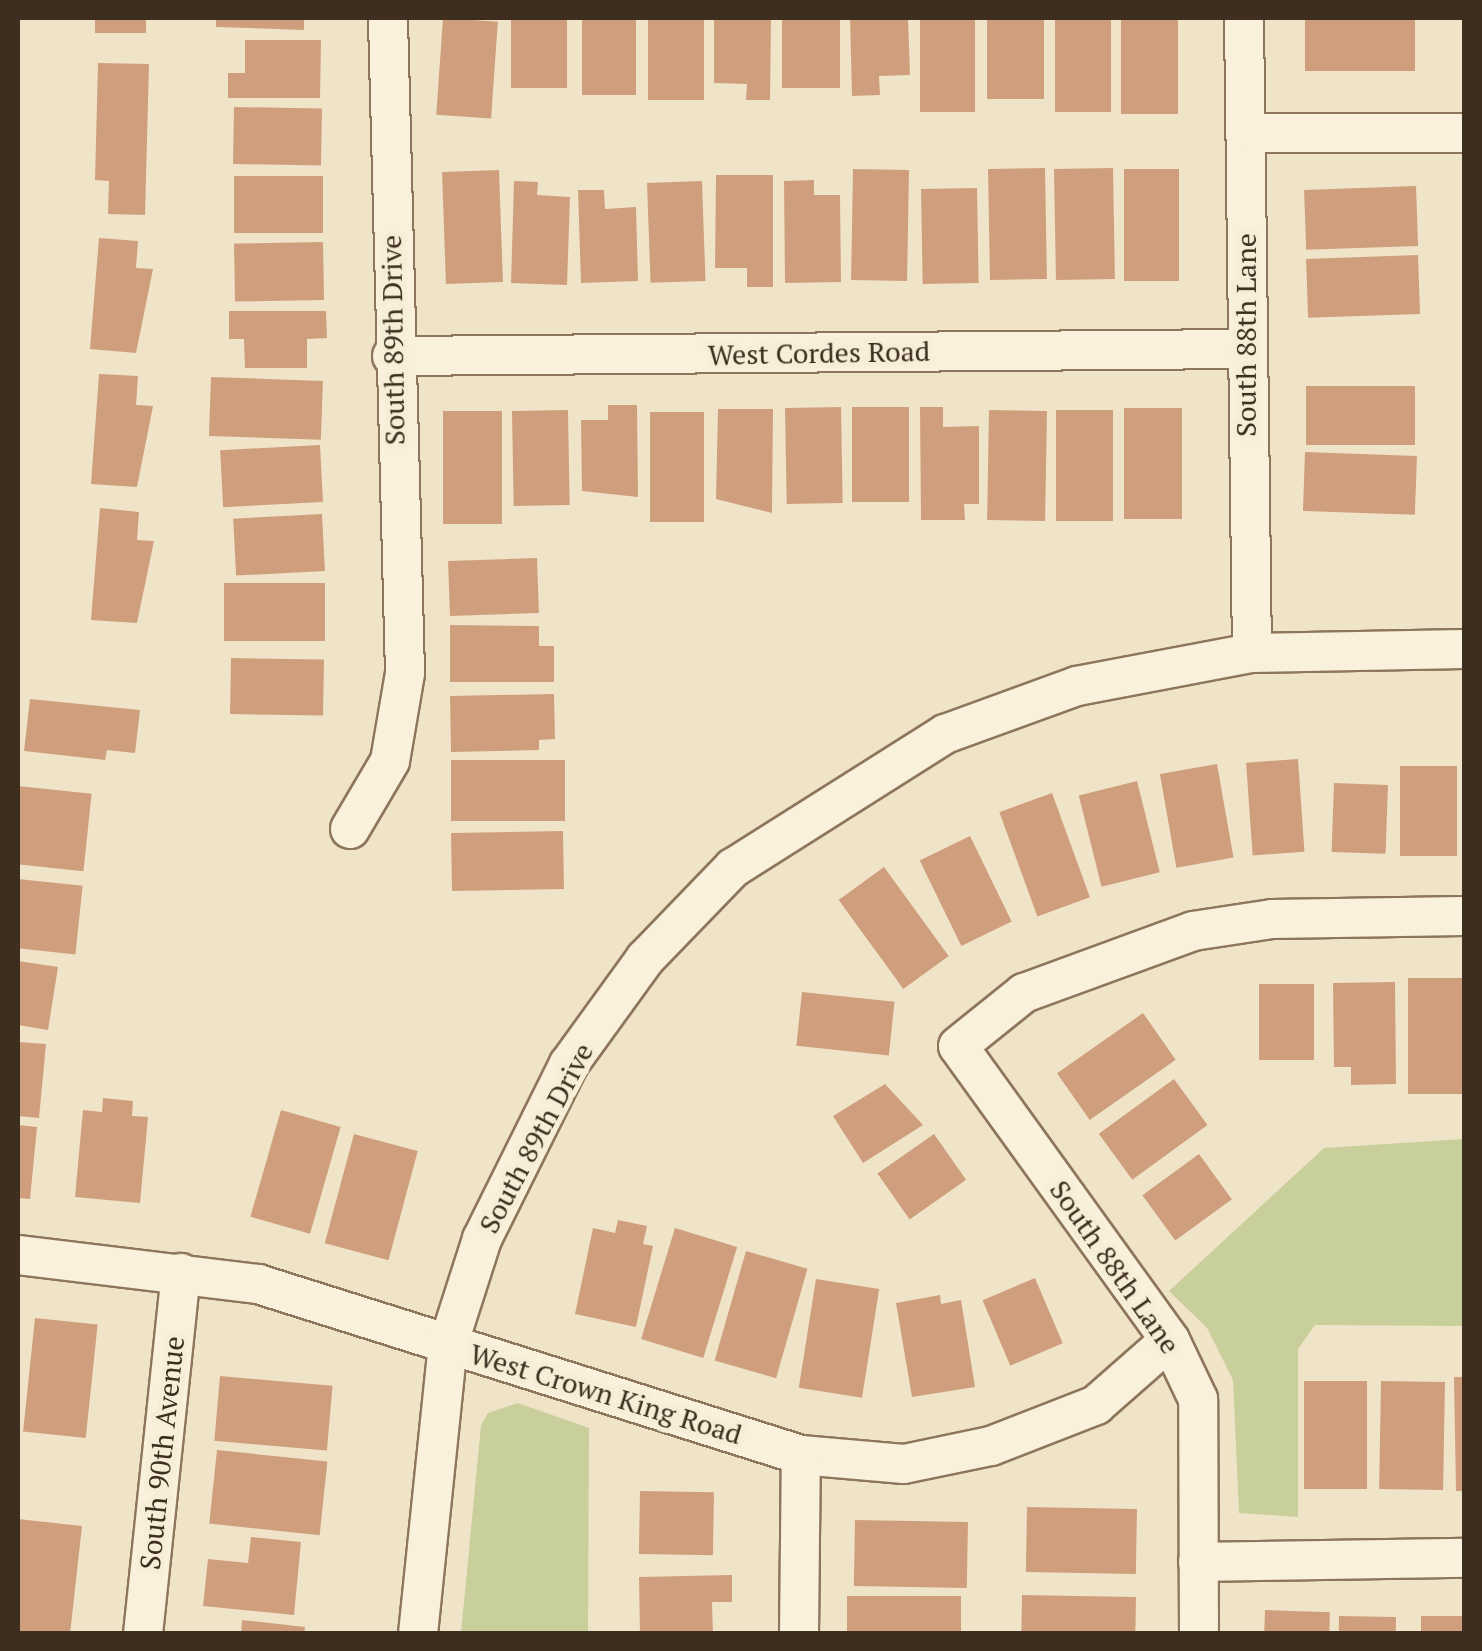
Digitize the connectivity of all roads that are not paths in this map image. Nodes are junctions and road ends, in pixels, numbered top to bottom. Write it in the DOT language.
graph roads {
  1 [pos="388,18"];
  2 [pos="1244,18"];
  3 [pos="1246,133"];
  4 [pos="1464,133"];
  5 [pos="1246,349"];
  6 [pos="392,356"];
  7 [pos="1464,649"];
  8 [pos="1252,653"];
  9 [pos="350,830"];
  10 [pos="1464,916"];
  11 [pos="18,1255"];
  12 [pos="181,1273"];
  13 [pos="1170,1340"];
  14 [pos="448,1345"];
  15 [pos="801,1455"];
  16 [pos="1464,1558"];
  17 [pos="1198,1562"];
  18 [pos="143,1634"];
  19 [pos="418,1634"];
  20 [pos="798,1634"];
  21 [pos="1199,1634"];
  1 -- 6 [label="street, South 89th Drive"];
  2 -- 3 [label="street, South 88th Lane"];
  3 -- 4 [label="street"];
  3 -- 5 [label="street, South 88th Lane"];
  5 -- 6 [label="street, West Cordes Road"];
  5 -- 8 [label="street, South 88th Lane"];
  6 -- 9 [label="street, South 89th Drive"];
  7 -- 8 [label="street, South 89th Drive"];
  8 -- 14 [label="street, South 89th Drive"];
  10 -- 13 [label="street, South 88th Lane"];
  11 -- 12 [label="street, West Crown King Road"];
  12 -- 14 [label="street, West Crown King Road"];
  12 -- 18 [label="street, South 90th Avenue"];
  13 -- 15 [label="street, West Crown King Road"];
  13 -- 17 [label="street, South 88th Lane"];
  14 -- 15 [label="street, West Crown King Road"];
  14 -- 19 [label="street, South 89th Drive"];
  15 -- 20 [label="street"];
  16 -- 17 [label="street"];
  17 -- 21 [label="street, South 88th Lane"];
}
